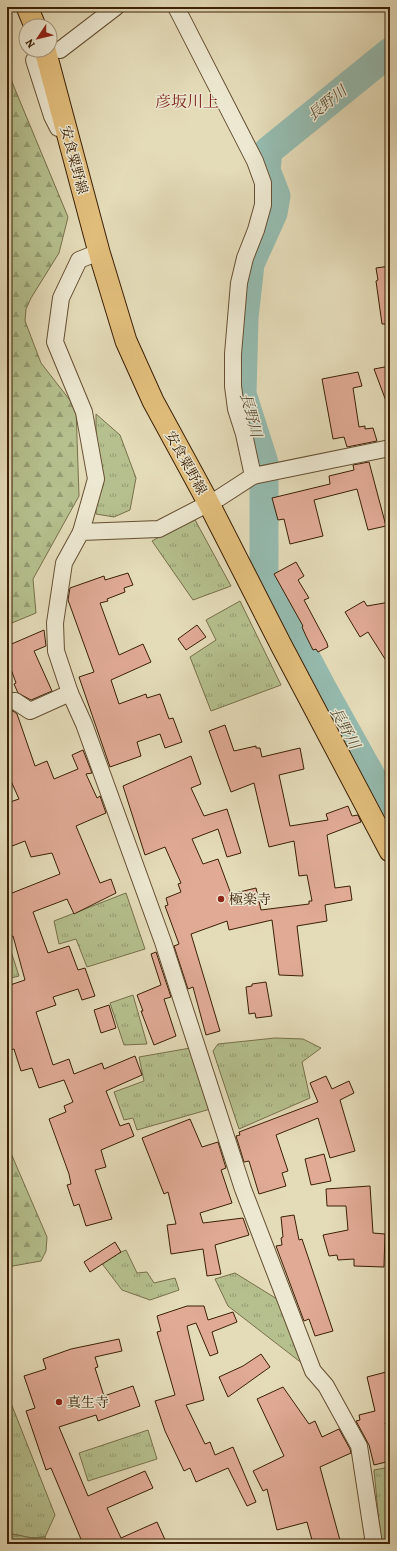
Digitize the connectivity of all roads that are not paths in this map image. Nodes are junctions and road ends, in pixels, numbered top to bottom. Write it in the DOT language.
graph roads {
  1 [pos="27,7"];
  2 [pos="116,7"];
  3 [pos="176,7"];
  4 [pos="32,18"];
  5 [pos="58,45"];
  6 [pos="47,58"];
  7 [pos="99,252"];
  8 [pos="390,448"];
  9 [pos="260,475"];
  10 [pos="208,502"];
  11 [pos="81,532"];
  12 [pos="70,693"];
  13 [pos="7,702"];
  14 [pos="390,851"];
  15 [pos="374,1544"];
  1 -- 4 [label="main road"];
  2 -- 5 [label="street"];
  3 -- 9 [label="street"];
  6 -- 7 [label="main road, 安食粟野線"];
  7 -- 10 [label="main road, 安食粟野線"];
  7 -- 11 [label="street"];
  8 -- 9 [label="street"];
  9 -- 10 [label="street"];
  10 -- 11 [label="street"];
  10 -- 14 [label="main road, 安食粟野線"];
  11 -- 12 [label="street"];
  12 -- 13 [label="street"];
  12 -- 15 [label="street"];
}
